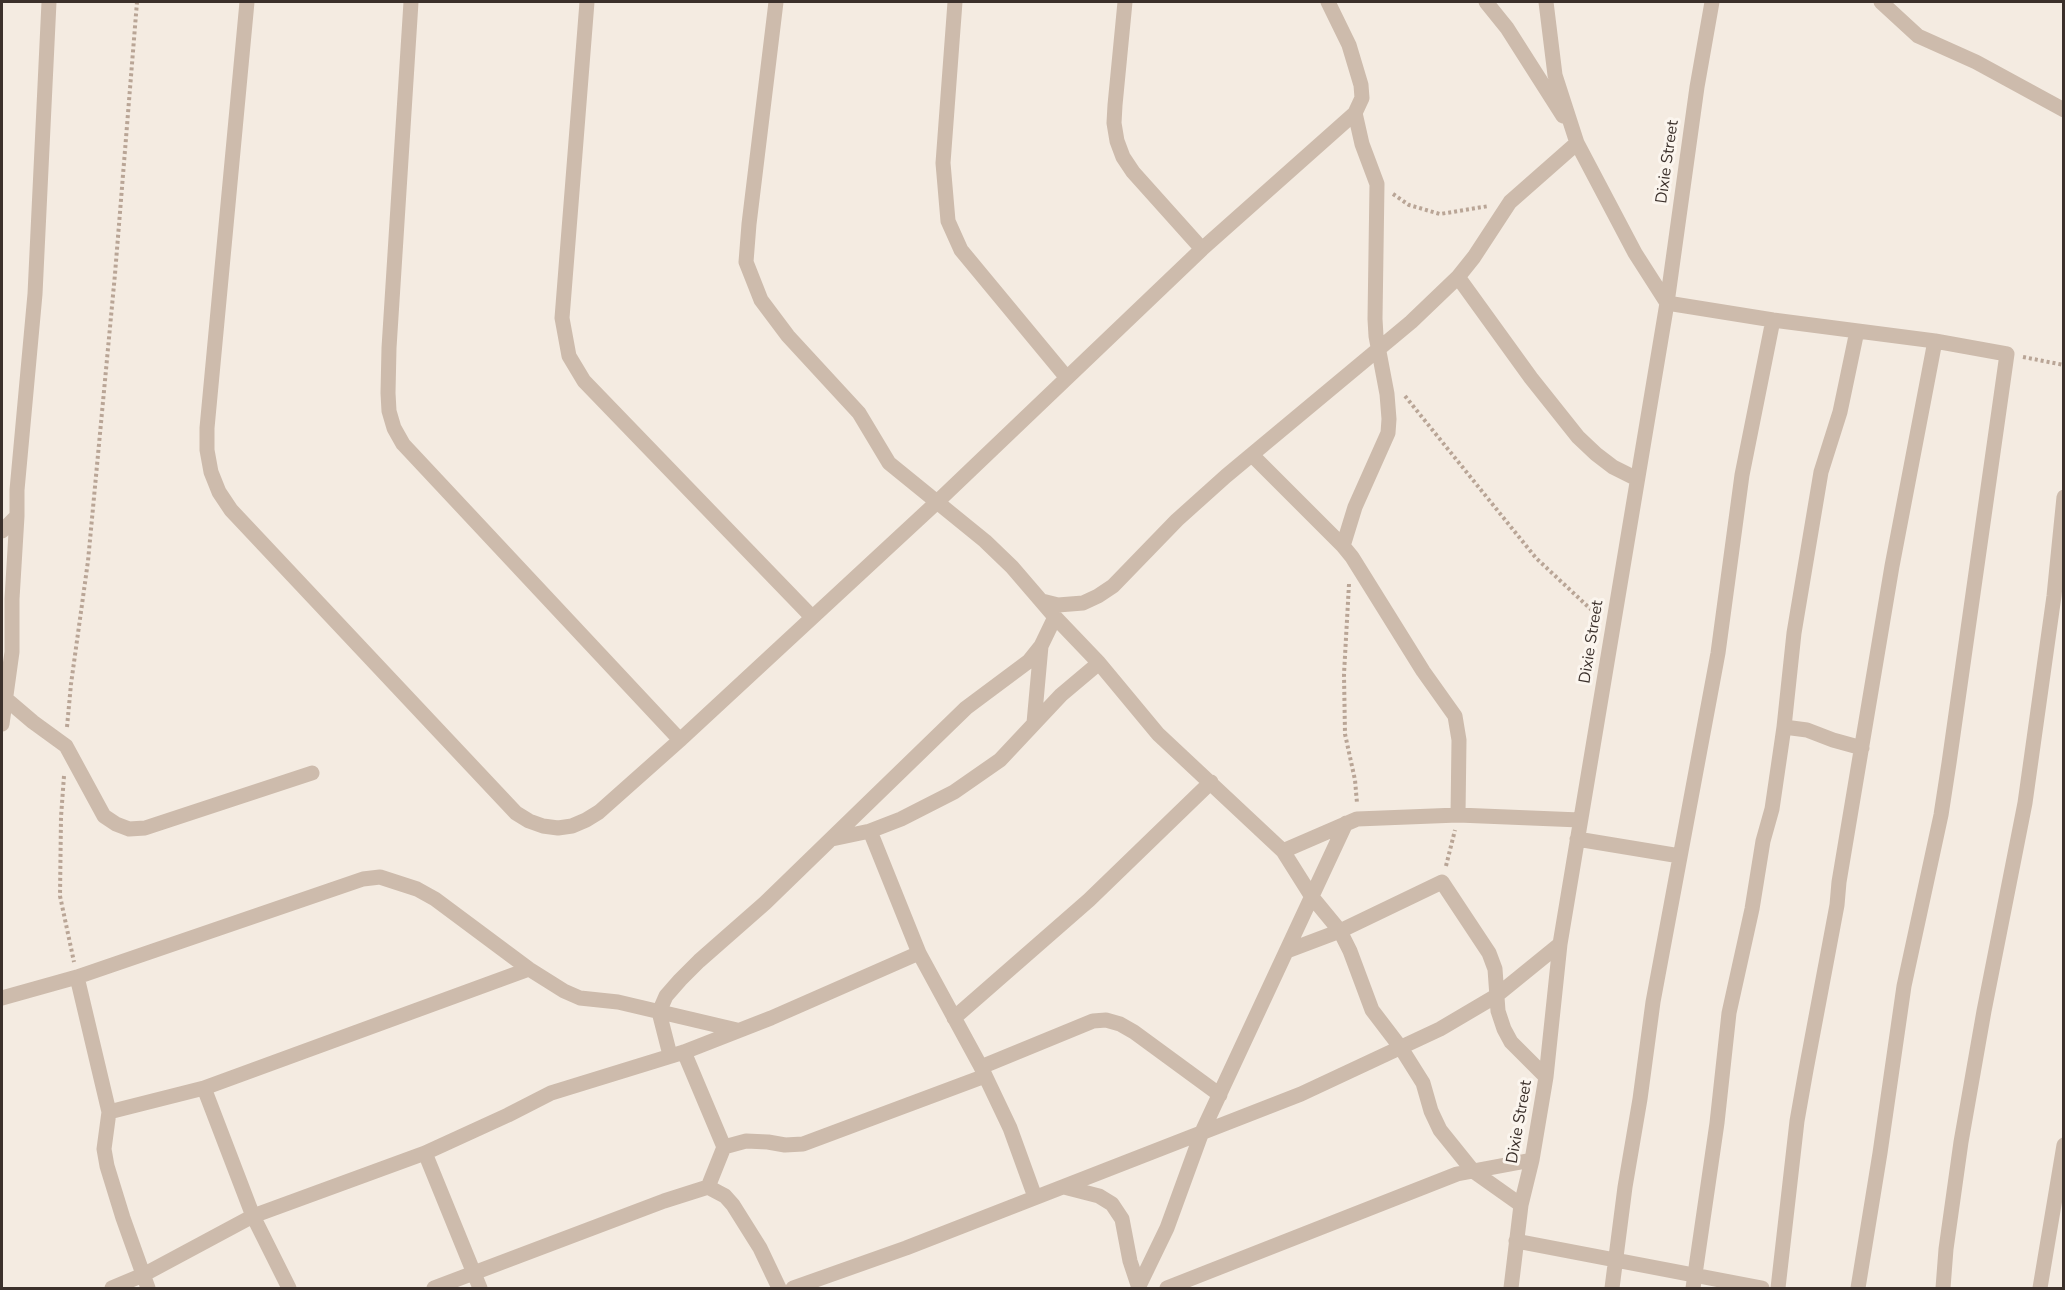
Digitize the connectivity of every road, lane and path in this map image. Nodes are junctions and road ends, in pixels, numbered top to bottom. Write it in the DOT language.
graph roads {
  1 [pos="49,2"];
  2 [pos="137,2"];
  3 [pos="247,2"];
  4 [pos="411,2"];
  5 [pos="587,2"];
  6 [pos="776,2"];
  7 [pos="955,2"];
  8 [pos="1125,2"];
  9 [pos="1329,2"];
  10 [pos="1486,2"];
  11 [pos="1546,2"];
  12 [pos="1713,2"];
  13 [pos="1881,2"];
  14 [pos="2064,110"];
  15 [pos="1355,112"];
  16 [pos="1571,124"];
  17 [pos="1577,143"];
  18 [pos="1377,184"];
  19 [pos="1510,202"];
  20 [pos="1202,249"];
  21 [pos="1458,277"];
  22 [pos="1667,303"];
  23 [pos="1773,320"];
  24 [pos="1857,331"];
  25 [pos="1935,341"];
  26 [pos="1378,349"];
  27 [pos="2007,354"];
  28 [pos="2064,365"];
  29 [pos="1383,369"];
  30 [pos="1067,378"];
  31 [pos="1252,455"];
  32 [pos="1638,479"];
  33 [pos="2064,498"];
  34 [pos="936,503"];
  35 [pos="17,516"];
  36 [pos="2,531"];
  37 [pos="1348,551"];
  38 [pos="1042,601"];
  39 [pos="811,616"];
  40 [pos="1055,618"];
  41 [pos="1612,628"];
  42 [pos="1041,646"];
  43 [pos="7,656"];
  44 [pos="1099,663"];
  45 [pos="6,699"];
  46 [pos="1034,723"];
  47 [pos="2,724"];
  48 [pos="1784,727"];
  49 [pos="680,740"];
  50 [pos="66,746"];
  51 [pos="1862,748"];
  52 [pos="312,773"];
  53 [pos="1211,782"];
  54 [pos="1458,815"];
  55 [pos="1580,820"];
  56 [pos="1352,821"];
  57 [pos="870,831"];
  58 [pos="832,839"];
  59 [pos="1577,839"];
  60 [pos="1283,851"];
  61 [pos="1680,856"];
  62 [pos="1442,882"];
  63 [pos="1312,897"];
  64 [pos="1340,931"];
  65 [pos="1560,944"];
  66 [pos="1287,951"];
  67 [pos="919,953"];
  68 [pos="529,969"];
  69 [pos="77,977"];
  70 [pos="1496,996"];
  71 [pos="2,998"];
  72 [pos="659,1012"];
  73 [pos="954,1017"];
  74 [pos="737,1030"];
  75 [pos="1401,1048"];
  76 [pos="677,1054"];
  77 [pos="983,1072"];
  78 [pos="1546,1077"];
  79 [pos="204,1088"];
  80 [pos="1220,1095"];
  81 [pos="109,1112"];
  82 [pos="1202,1132"];
  83 [pos="2064,1145"];
  84 [pos="724,1147"];
  85 [pos="425,1152"];
  86 [pos="1532,1160"];
  87 [pos="1473,1171"];
  88 [pos="708,1187"];
  89 [pos="1064,1187"];
  90 [pos="1035,1197"];
  91 [pos="1521,1205"];
  92 [pos="253,1216"];
  93 [pos="1516,1241"];
  94 [pos="1616,1262"];
  95 [pos="473,1273"];
  96 [pos="146,1282"];
  97 [pos="1695,1282"];
  98 [pos="112,1288"];
  99 [pos="289,1288"];
  100 [pos="434,1288"];
  101 [pos="480,1288"];
  102 [pos="779,1288"];
  103 [pos="793,1288"];
  104 [pos="1138,1288"];
  105 [pos="1167,1288"];
  106 [pos="1511,1288"];
  107 [pos="1612,1288"];
  108 [pos="1762,1288"];
  109 [pos="1778,1288"];
  110 [pos="1858,1288"];
  111 [pos="1943,1288"];
  112 [pos="2040,1288"];
  1 -- 35 [label="street"];
  2 -- 50 [label="path"];
  3 -- 49 [label="street"];
  4 -- 49 [label="street"];
  5 -- 39 [label="street"];
  6 -- 34 [label="street"];
  7 -- 30 [label="street"];
  8 -- 20 [label="street"];
  9 -- 15 [label="street"];
  10 -- 16 [label="street"];
  11 -- 16 [label="street"];
  12 -- 22 [label="street, Dixie Street"];
  13 -- 14 [label="street"];
  15 -- 18 [label="street"];
  15 -- 20 [label="street"];
  16 -- 17 [label="street"];
  17 -- 19 [label="street"];
  17 -- 22 [label="street"];
  18 -- 19 [label="path"];
  18 -- 26 [label="street"];
  19 -- 21 [label="street"];
  20 -- 30 [label="street"];
  21 -- 26 [label="street"];
  21 -- 32 [label="street"];
  22 -- 23 [label="street"];
  22 -- 32 [label="street, Dixie Street"];
  23 -- 24 [label="street"];
  23 -- 61 [label="street"];
  24 -- 25 [label="street"];
  24 -- 48 [label="street"];
  25 -- 27 [label="street"];
  25 -- 51 [label="street"];
  26 -- 29 [label="street"];
  26 -- 31 [label="street"];
  27 -- 28 [label="path"];
  27 -- 110 [label="street"];
  29 -- 37 [label="street"];
  29 -- 41 [label="path"];
  30 -- 34 [label="street"];
  31 -- 37 [label="street"];
  31 -- 38 [label="street"];
  32 -- 41 [label="street, Dixie Street"];
  33 -- 111 [label="street"];
  34 -- 38 [label="street"];
  34 -- 39 [label="street"];
  35 -- 36 [label="street"];
  35 -- 43 [label="street"];
  37 -- 54 [label="street"];
  37 -- 56 [label="path"];
  38 -- 40 [label="street"];
  39 -- 49 [label="street"];
  40 -- 42 [label="street"];
  40 -- 44 [label="street"];
  41 -- 55 [label="street, Dixie Street"];
  42 -- 46 [label="street"];
  42 -- 58 [label="street"];
  43 -- 45 [label="street"];
  44 -- 46 [label="street"];
  44 -- 53 [label="street"];
  45 -- 47 [label="street"];
  45 -- 50 [label="street"];
  46 -- 57 [label="street"];
  48 -- 51 [label="street"];
  48 -- 97 [label="street"];
  50 -- 52 [label="street"];
  50 -- 69 [label="path"];
  51 -- 109 [label="street"];
  53 -- 60 [label="street"];
  53 -- 73 [label="street"];
  54 -- 55 [label="street"];
  54 -- 56 [label="street"];
  54 -- 62 [label="path"];
  55 -- 59 [label="street, Dixie Street"];
  56 -- 60 [label="street"];
  56 -- 63 [label="street"];
  57 -- 58 [label="street"];
  57 -- 67 [label="street"];
  58 -- 72 [label="street"];
  59 -- 61 [label="street"];
  59 -- 65 [label="street, Dixie Street"];
  60 -- 63 [label="street"];
  61 -- 94 [label="street"];
  62 -- 64 [label="street"];
  62 -- 70 [label="street"];
  63 -- 64 [label="street"];
  63 -- 66 [label="street"];
  64 -- 66 [label="street"];
  64 -- 75 [label="street"];
  65 -- 70 [label="street"];
  65 -- 78 [label="street, Dixie Street"];
  66 -- 80 [label="street"];
  67 -- 73 [label="street"];
  67 -- 74 [label="street"];
  68 -- 69 [label="street"];
  68 -- 72 [label="street"];
  68 -- 79 [label="street"];
  69 -- 71 [label="street"];
  69 -- 81 [label="street"];
  70 -- 75 [label="street"];
  70 -- 78 [label="street"];
  72 -- 74 [label="street"];
  72 -- 76 [label="street"];
  73 -- 77 [label="street"];
  74 -- 76 [label="street"];
  75 -- 82 [label="street"];
  75 -- 87 [label="street"];
  76 -- 84 [label="street"];
  76 -- 85 [label="street"];
  77 -- 80 [label="street"];
  77 -- 84 [label="street"];
  77 -- 90 [label="street"];
  78 -- 86 [label="street, Dixie Street"];
  79 -- 81 [label="street"];
  79 -- 92 [label="street"];
  80 -- 82 [label="street"];
  81 -- 96 [label="street"];
  82 -- 89 [label="street"];
  82 -- 104 [label="street"];
  83 -- 112 [label="street"];
  84 -- 88 [label="street"];
  85 -- 92 [label="street"];
  85 -- 95 [label="street"];
  86 -- 87 [label="street"];
  86 -- 91 [label="street, Dixie Street"];
  87 -- 91 [label="street"];
  87 -- 105 [label="street"];
  88 -- 95 [label="street"];
  88 -- 102 [label="street"];
  89 -- 90 [label="street"];
  89 -- 104 [label="street"];
  90 -- 103 [label="street"];
  91 -- 93 [label="street, Dixie Street"];
  92 -- 96 [label="street"];
  92 -- 99 [label="street"];
  93 -- 94 [label="street"];
  93 -- 106 [label="street, Dixie Street"];
  94 -- 97 [label="street"];
  94 -- 107 [label="street"];
  95 -- 100 [label="street"];
  95 -- 101 [label="street"];
  96 -- 98 [label="street"];
  97 -- 108 [label="street"];
}
